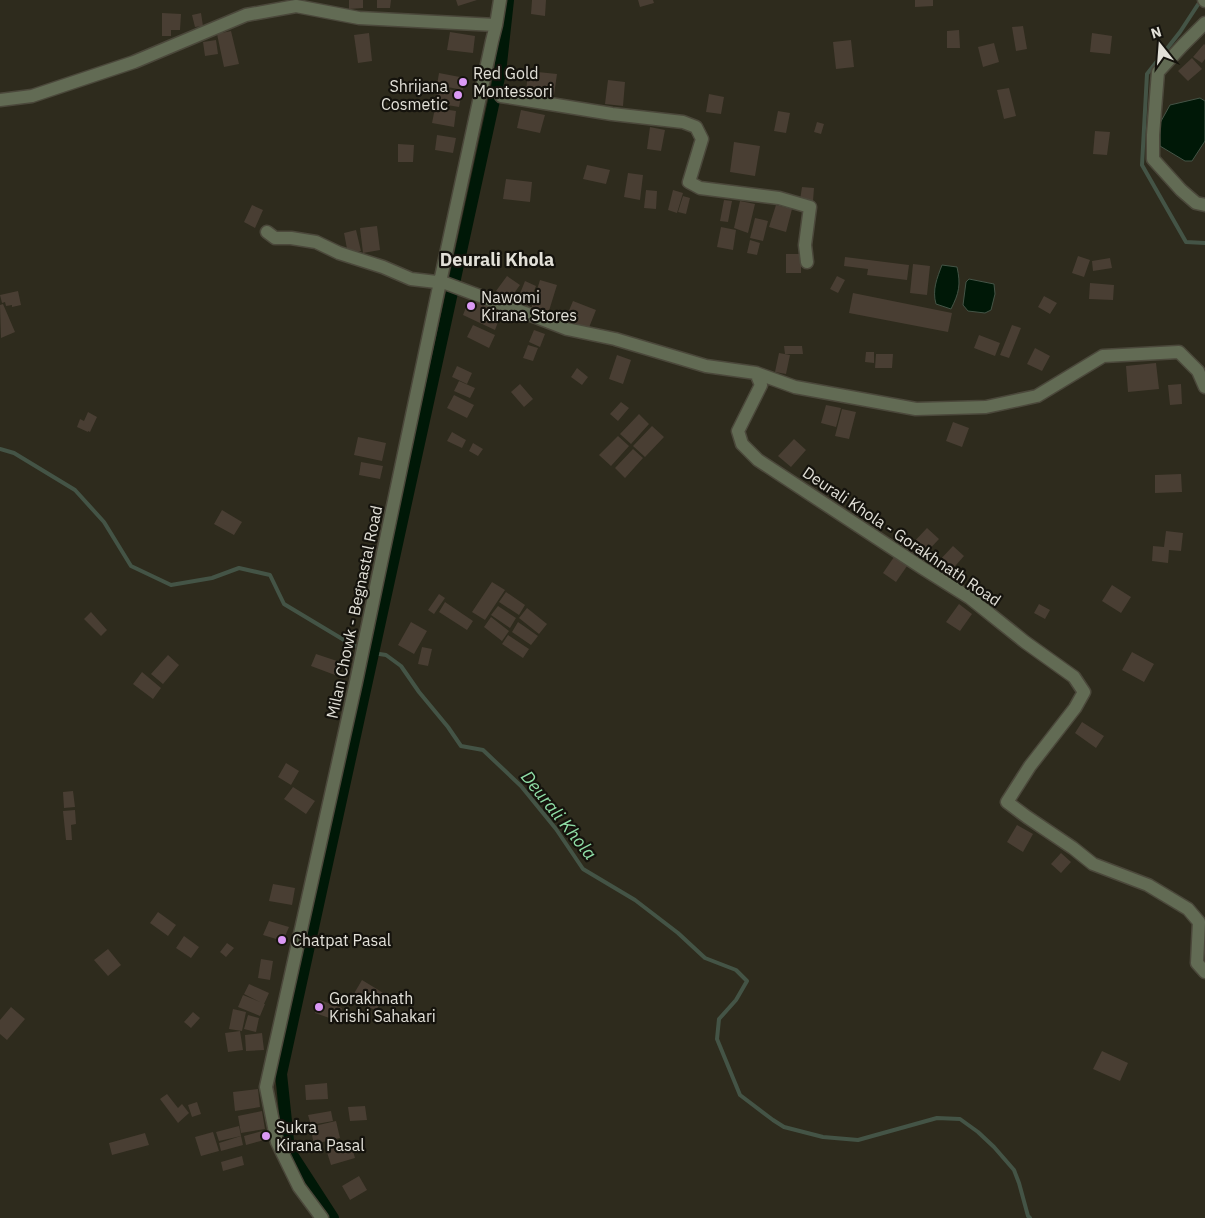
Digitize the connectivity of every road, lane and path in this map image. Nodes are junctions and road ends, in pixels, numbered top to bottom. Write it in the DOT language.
graph roads {
  1 [pos="500,0"];
  2 [pos="1205,22"];
  3 [pos="496,26"];
  4 [pos="501,96"];
  5 [pos="0,100"];
  6 [pos="1205,205"];
  7 [pos="267,232"];
  8 [pos="806,262"];
  9 [pos="442,283"];
  10 [pos="756,373"];
  11 [pos="1205,388"];
  12 [pos="1205,972"];
  13 [pos="322,1218"];
  1 -- 3 [label="street, Milan Chowk - Begnastal Road"];
  2 -- 6 [label="street"];
  3 -- 5 [label="street"];
  3 -- 9 [label="street, Milan Chowk - Begnastal Road"];
  4 -- 8 [label="street"];
  7 -- 9 [label="street"];
  9 -- 10 [label="street"];
  9 -- 13 [label="street, Milan Chowk - Begnastal Road"];
  10 -- 11 [label="street"];
  10 -- 12 [label="street, Deurali Khola - Gorakhnath Road"];
}
